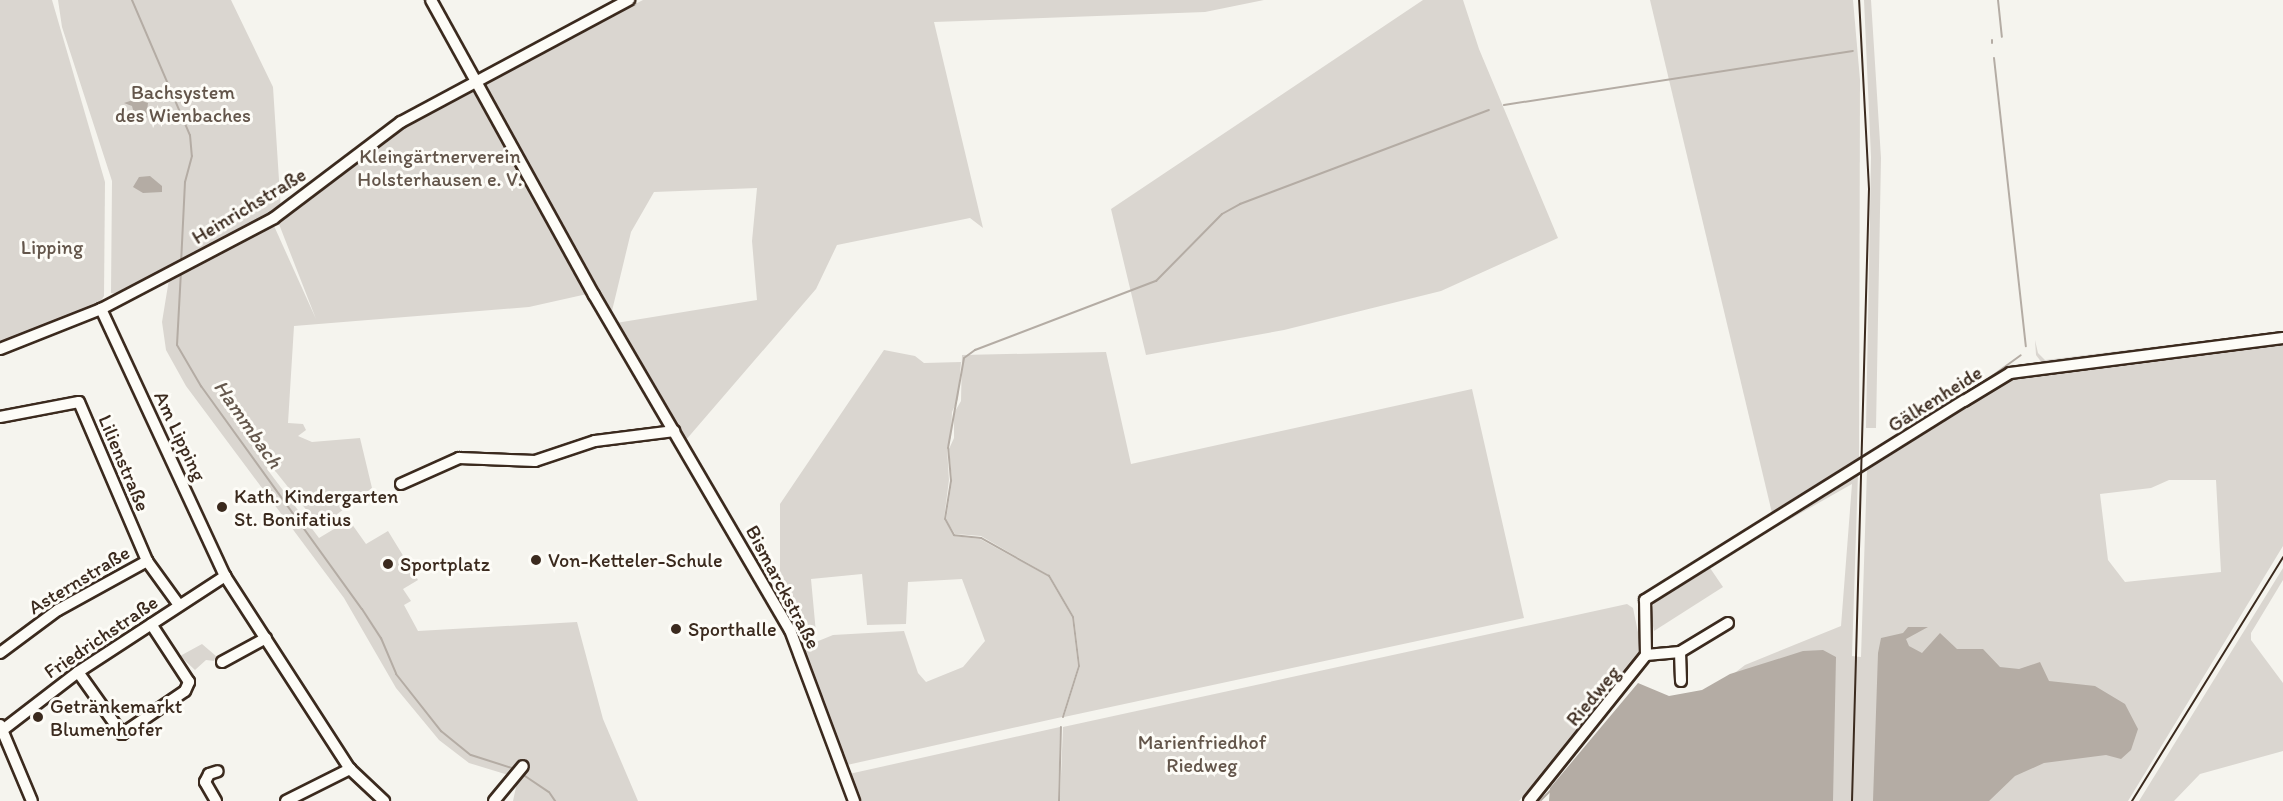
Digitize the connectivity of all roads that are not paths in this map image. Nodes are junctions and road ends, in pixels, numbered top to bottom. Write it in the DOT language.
graph roads {
  1 [pos="431,0"];
  2 [pos="629,0"];
  3 [pos="476,82"];
  4 [pos="101,309"];
  5 [pos="2283,338"];
  6 [pos="0,348"];
  7 [pos="0,417"];
  8 [pos="674,431"];
  9 [pos="401,484"];
  10 [pos="147,561"];
  11 [pos="225,576"];
  12 [pos="179,605"];
  13 [pos="1728,623"];
  14 [pos="151,624"];
  15 [pos="266,638"];
  16 [pos="1680,652"];
  17 [pos="0,653"];
  18 [pos="1646,656"];
  19 [pos="222,662"];
  20 [pos="78,672"];
  21 [pos="1681,681"];
  22 [pos="1,729"];
  23 [pos="524,766"];
  24 [pos="350,769"];
  25 [pos="218,771"];
  26 [pos="32,801"];
  27 [pos="216,801"];
  28 [pos="286,801"];
  29 [pos="384,801"];
  30 [pos="494,801"];
  31 [pos="854,801"];
  32 [pos="1529,801"];
  1 -- 3 [label="street, Bismarckstraße"];
  2 -- 3 [label="street, Heinrichstraße"];
  3 -- 4 [label="street, Heinrichstraße"];
  3 -- 8 [label="street, Bismarckstraße"];
  4 -- 6 [label="street, Heinrichstraße"];
  4 -- 11 [label="street, Am Lipping"];
  5 -- 18 [label="street, Gälkenheide"];
  7 -- 10 [label="street, Lilienstraße"];
  8 -- 9 [label="street"];
  8 -- 31 [label="street, Bismarckstraße"];
  10 -- 12 [label="street, Lilienstraße"];
  10 -- 17 [label="street, Asternstraße"];
  11 -- 12 [label="street, Friedrichstraße"];
  11 -- 15 [label="street, Am Lipping"];
  12 -- 14 [label="street, Friedrichstraße"];
  13 -- 16 [label="street"];
  14 -- 20 [label="street, Friedrichstraße"];
  14 -- 20 [label="street"];
  15 -- 19 [label="street"];
  15 -- 24 [label="street, Am Lipping"];
  16 -- 18 [label="street"];
  16 -- 21 [label="street"];
  18 -- 32 [label="street, Riedweg"];
  20 -- 22 [label="street, Friedrichstraße"];
  22 -- 26 [label="street"];
  23 -- 30 [label="street"];
  24 -- 28 [label="street"];
  24 -- 29 [label="street, Am Lipping"];
  25 -- 27 [label="street"];
}
